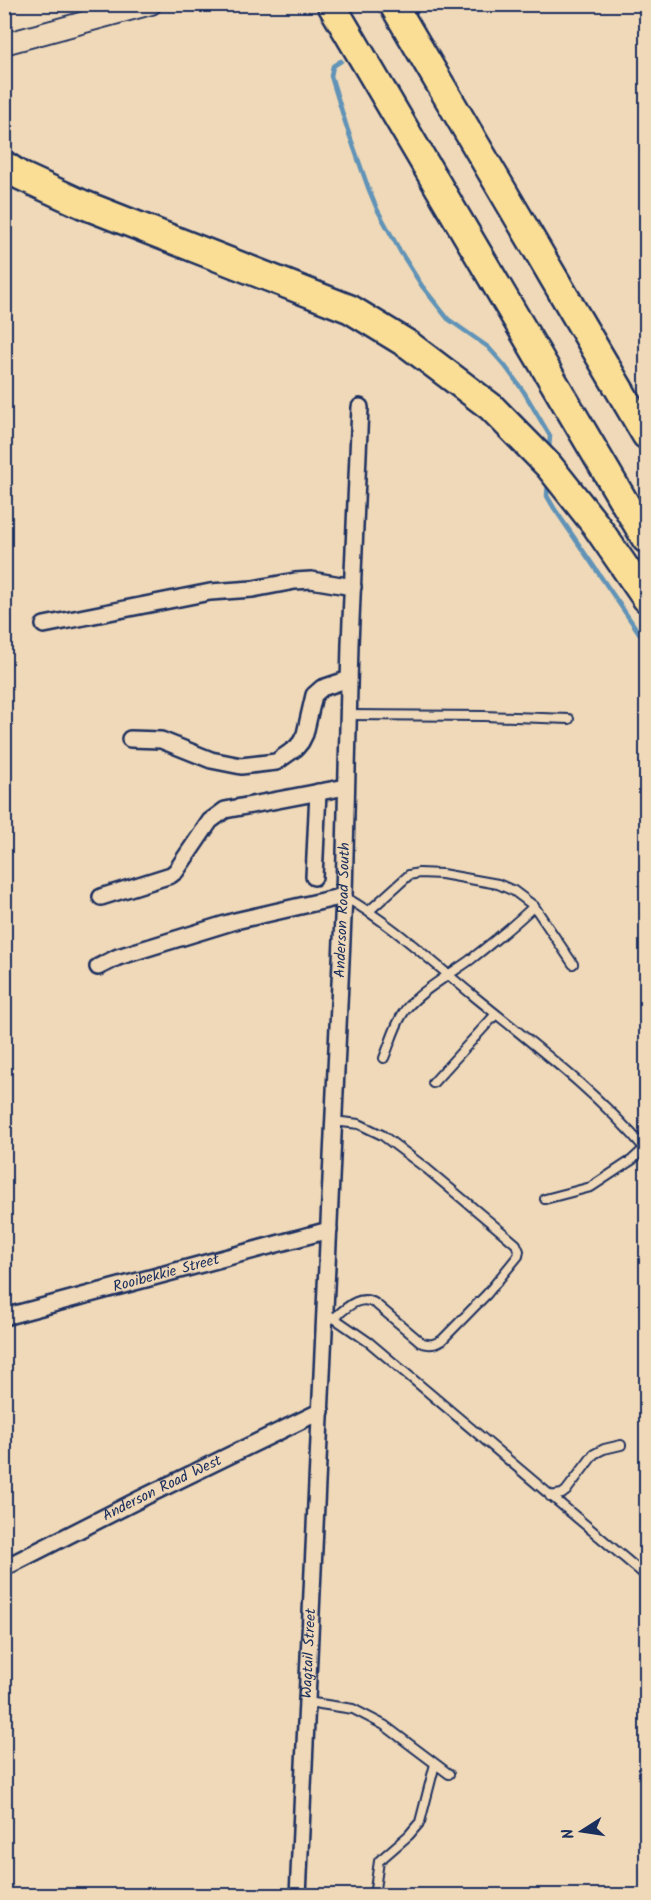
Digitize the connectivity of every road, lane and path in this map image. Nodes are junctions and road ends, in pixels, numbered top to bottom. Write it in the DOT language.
graph roads {
  1 [pos="151,4"];
  2 [pos="331,4"];
  3 [pos="393,4"];
  4 [pos="4,44"];
  5 [pos="4,165"];
  6 [pos="360,407"];
  7 [pos="646,435"];
  8 [pos="646,539"];
  9 [pos="353,587"];
  10 [pos="646,598"];
  11 [pos="44,625"];
  12 [pos="349,679"];
  13 [pos="348,715"];
  14 [pos="569,719"];
  15 [pos="130,739"];
  16 [pos="346,787"];
  17 [pos="318,792"];
  18 [pos="315,877"];
  19 [pos="344,896"];
  20 [pos="101,897"];
  21 [pos="534,906"];
  22 [pos="369,911"];
  23 [pos="573,964"];
  24 [pos="98,967"];
  25 [pos="447,974"];
  26 [pos="496,1014"];
  27 [pos="384,1058"];
  28 [pos="433,1083"];
  29 [pos="333,1121"];
  30 [pos="646,1149"];
  31 [pos="545,1199"];
  32 [pos="329,1230"];
  33 [pos="329,1315"];
  34 [pos="4,1317"];
  35 [pos="321,1411"];
  36 [pos="621,1445"];
  37 [pos="550,1496"];
  38 [pos="4,1568"];
  39 [pos="646,1576"];
  40 [pos="307,1702"];
  41 [pos="435,1764"];
  42 [pos="449,1774"];
  43 [pos="375,1889"];
  44 [pos="298,1896"];
  1 -- 4 [label="street"];
  2 -- 8 [label="highway"];
  3 -- 7 [label="highway"];
  5 -- 10 [label="highway"];
  6 -- 9 [label="street, Anderson Road South"];
  9 -- 11 [label="street"];
  9 -- 12 [label="street, Anderson Road South"];
  12 -- 13 [label="street, Anderson Road South"];
  12 -- 15 [label="street"];
  13 -- 14 [label="lane"];
  13 -- 16 [label="street, Anderson Road South"];
  16 -- 17 [label="street"];
  16 -- 19 [label="street, Anderson Road South"];
  17 -- 18 [label="street"];
  17 -- 20 [label="street"];
  19 -- 22 [label="lane"];
  19 -- 24 [label="street"];
  19 -- 29 [label="street, Anderson Road South"];
  21 -- 22 [label="lane"];
  21 -- 23 [label="lane"];
  21 -- 25 [label="lane"];
  22 -- 25 [label="lane"];
  25 -- 26 [label="lane"];
  25 -- 27 [label="lane"];
  26 -- 28 [label="lane"];
  26 -- 30 [label="lane"];
  29 -- 32 [label="street, Anderson Road South"];
  29 -- 33 [label="lane"];
  30 -- 31 [label="lane"];
  32 -- 33 [label="street, Anderson Road South"];
  32 -- 34 [label="street, Rooibekkie Street"];
  33 -- 35 [label="street, Anderson Road South"];
  33 -- 37 [label="lane"];
  35 -- 38 [label="street, Anderson Road West"];
  35 -- 40 [label="street, Wagtail Street"];
  36 -- 37 [label="lane"];
  37 -- 39 [label="lane"];
  40 -- 41 [label="lane"];
  40 -- 44 [label="street, Wagtail Street"];
  41 -- 42 [label="lane"];
  41 -- 43 [label="lane"];
}
